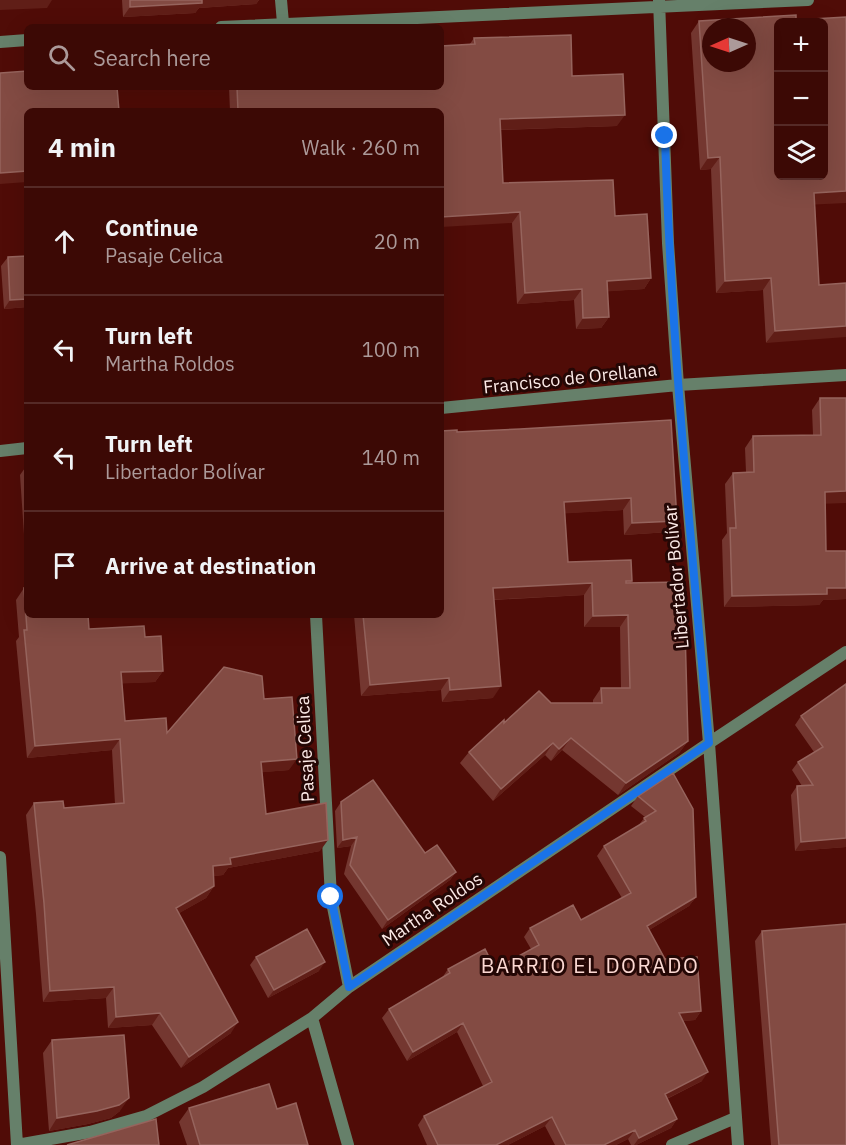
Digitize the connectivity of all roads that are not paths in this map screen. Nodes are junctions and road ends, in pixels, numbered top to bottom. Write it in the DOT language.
graph roads {
  1 [pos="282,0"];
  2 [pos="808,0"];
  3 [pos="659,3"];
  4 [pos="283,23"];
  5 [pos="268,24"];
  6 [pos="24,40"];
  7 [pos="0,42"];
  8 [pos="846,375"];
  9 [pos="678,385"];
  10 [pos="444,408"];
  11 [pos="24,448"];
  12 [pos="0,451"];
  13 [pos="316,618"];
  14 [pos="846,652"];
  15 [pos="709,743"];
  16 [pos="0,857"];
  17 [pos="349,987"];
  18 [pos="312,1018"];
  19 [pos="735,1118"];
  20 [pos="17,1145"];
  21 [pos="348,1145"];
  22 [pos="672,1145"];
  23 [pos="738,1145"];
  1 -- 4 [label="street"];
  2 -- 3 [label="street"];
  3 -- 4 [label="street"];
  3 -- 9 [label="street, Libertador Bolívar"];
  4 -- 5 [label="street"];
  6 -- 7 [label="street"];
  8 -- 9 [label="street, Francisco de Orellana"];
  9 -- 10 [label="street, Francisco de Orellana"];
  9 -- 15 [label="street, Libertador Bolívar"];
  11 -- 12 [label="street"];
  13 -- 17 [label="street, Pasaje Celica"];
  14 -- 15 [label="street, Martha Roldos"];
  15 -- 17 [label="street, Martha Roldos"];
  15 -- 19 [label="street, Libertador Bolívar"];
  16 -- 20 [label="street"];
  17 -- 18 [label="street, Martha Roldos"];
  18 -- 20 [label="street, Martha Roldos"];
  18 -- 21 [label="street"];
  19 -- 22 [label="street"];
  19 -- 23 [label="street, Libertador Bolívar"];
}
